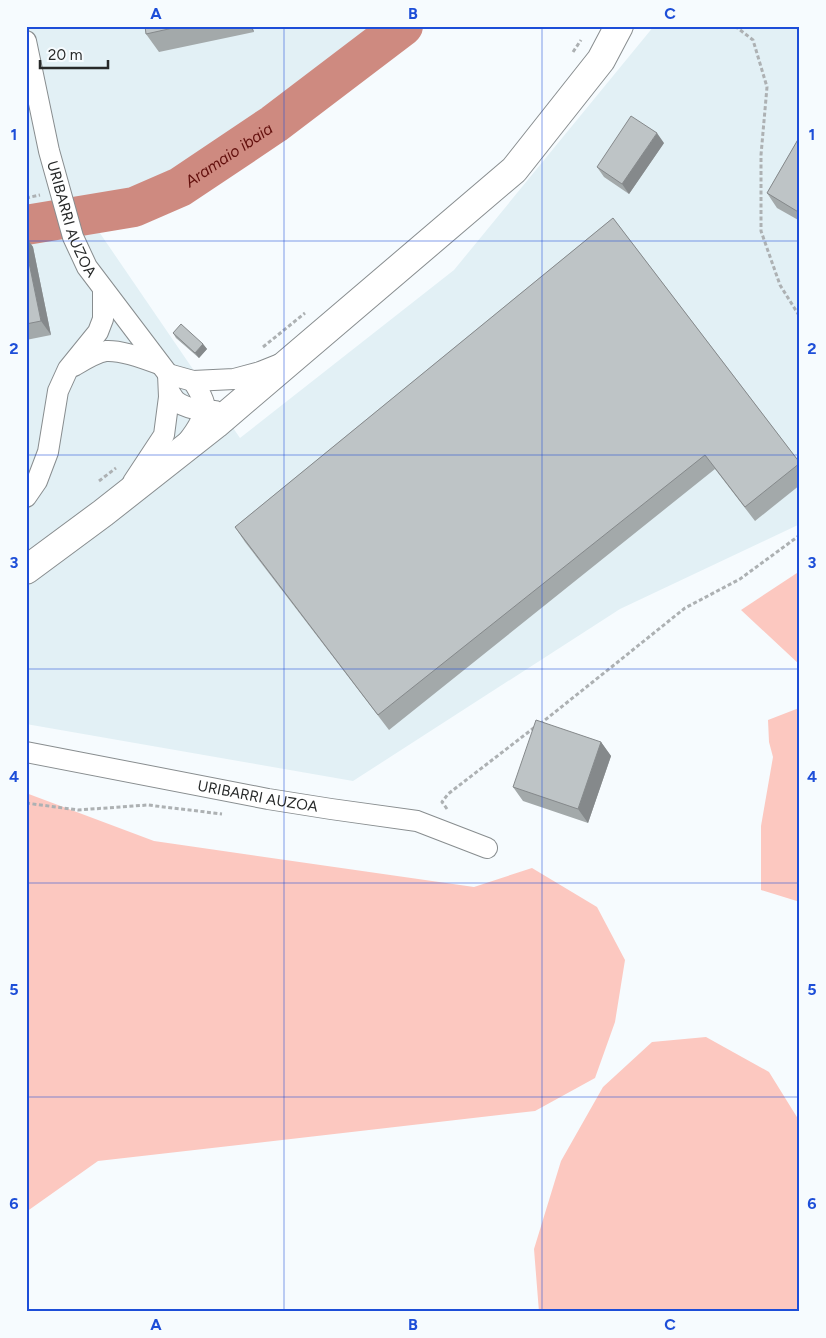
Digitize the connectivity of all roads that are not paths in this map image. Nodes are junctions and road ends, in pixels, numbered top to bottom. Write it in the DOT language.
graph roads {
  1 [pos="619,26"];
  2 [pos="26,41"];
  3 [pos="103,289"];
  4 [pos="134,330"];
  5 [pos="107,351"];
  6 [pos="291,360"];
  7 [pos="68,369"];
  8 [pos="165,376"];
  9 [pos="194,381"];
  10 [pos="234,408"];
  11 [pos="203,410"];
  12 [pos="176,455"];
  13 [pos="26,497"];
  14 [pos="122,498"];
  15 [pos="26,570"];
  16 [pos="26,752"];
  17 [pos="487,848"];
  1 -- 6 [label="main road"];
  2 -- 3 [label="street, URIBARRI AUZOA"];
  3 -- 4 [label="street, URIBARRI AUZOA"];
  3 -- 7 [label="street"];
  4 -- 5 [label="street"];
  4 -- 8 [label="street, URIBARRI AUZOA"];
  5 -- 7 [label="street"];
  5 -- 8 [label="street"];
  6 -- 9 [label="street"];
  6 -- 10 [label="main road"];
  7 -- 13 [label="street"];
  8 -- 9 [label="street"];
  8 -- 11 [label="street"];
  8 -- 14 [label="street"];
  9 -- 11 [label="street"];
  10 -- 11 [label="street"];
  10 -- 12 [label="main road"];
  11 -- 12 [label="street"];
  12 -- 14 [label="main road"];
  14 -- 15 [label="main road"];
  16 -- 17 [label="street, URIBARRI AUZOA"];
}
